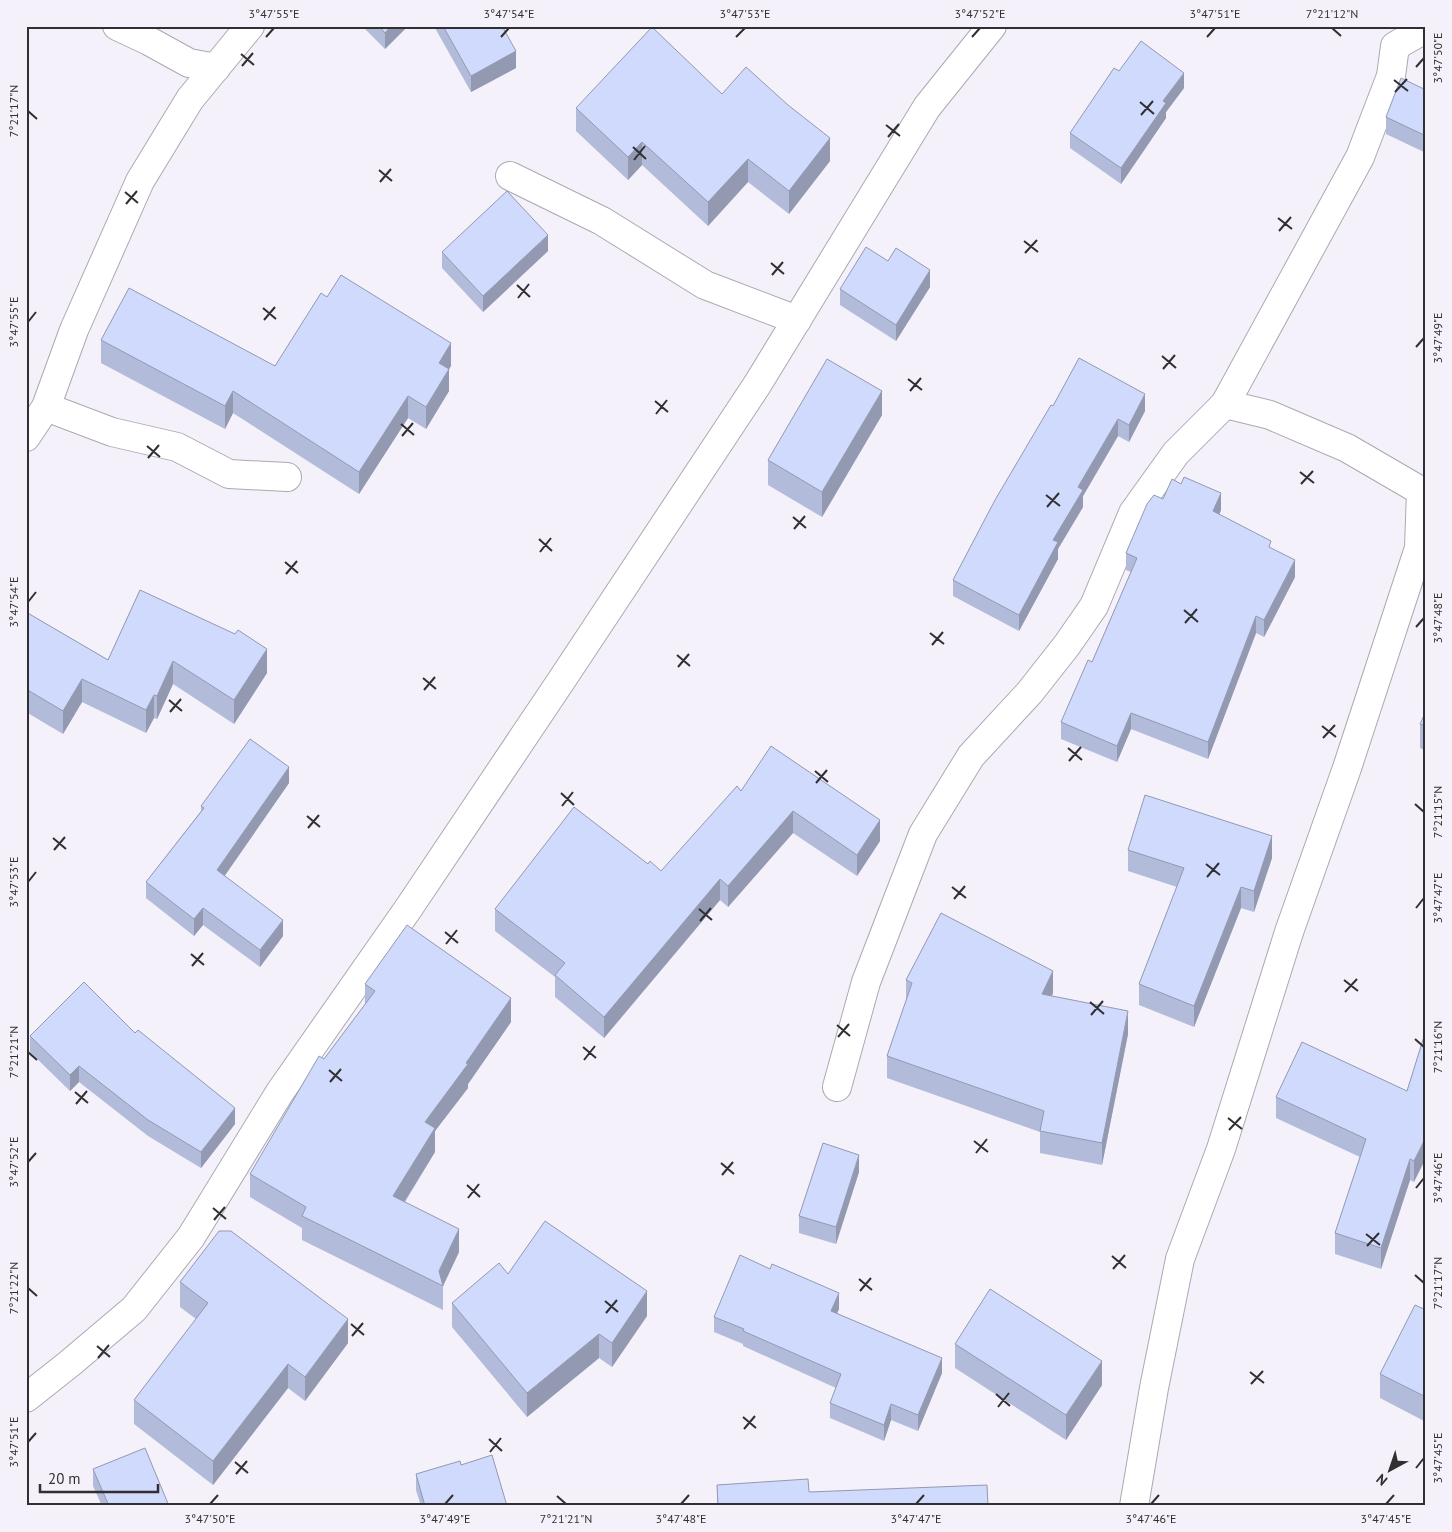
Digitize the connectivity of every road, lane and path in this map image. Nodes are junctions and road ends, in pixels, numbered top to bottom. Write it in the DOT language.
graph roads {
  1 [pos="117,26"];
  2 [pos="250,26"];
  3 [pos="992,26"];
  4 [pos="1423,28"];
  5 [pos="216,68"];
  6 [pos="510,176"];
  7 [pos="797,320"];
  8 [pos="1225,404"];
  9 [pos="46,408"];
  10 [pos="26,437"];
  11 [pos="287,477"];
  12 [pos="837,1087"];
  13 [pos="26,1398"];
  14 [pos="1134,1506"];
  1 -- 5 [label="street"];
  2 -- 5 [label="street"];
  3 -- 7 [label="street"];
  4 -- 8 [label="street"];
  5 -- 9 [label="street"];
  6 -- 7 [label="street"];
  7 -- 13 [label="street"];
  8 -- 12 [label="street"];
  8 -- 14 [label="street"];
  9 -- 10 [label="street"];
  9 -- 11 [label="street"];
}
